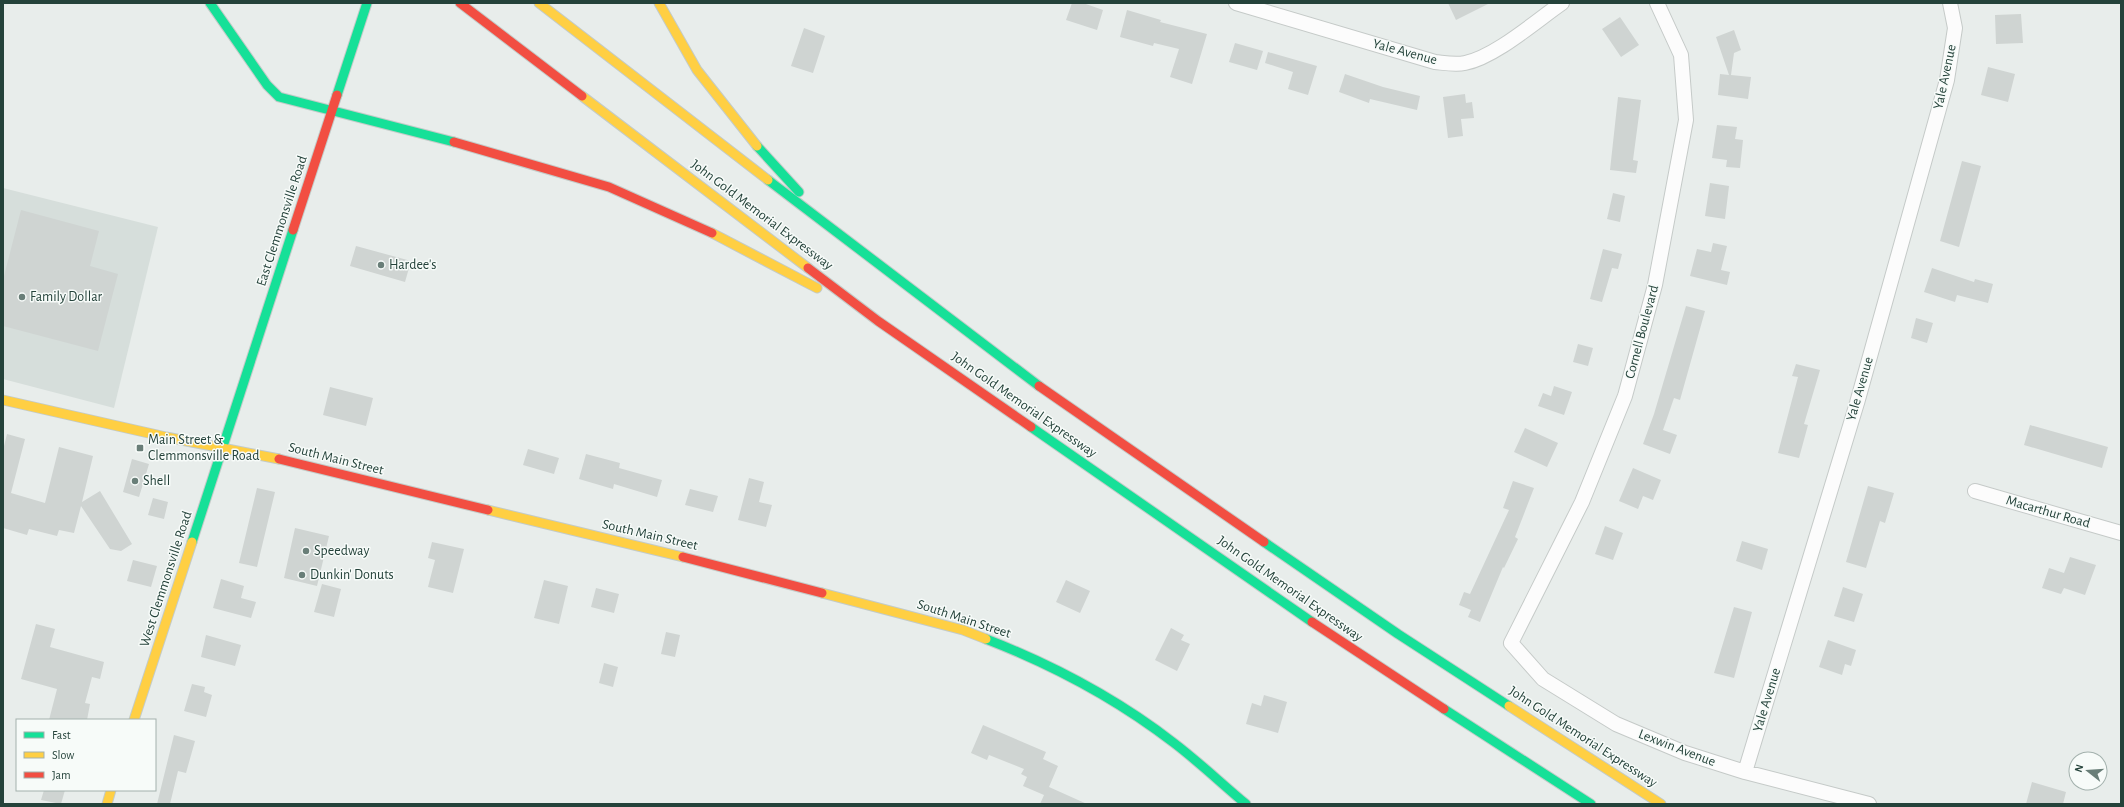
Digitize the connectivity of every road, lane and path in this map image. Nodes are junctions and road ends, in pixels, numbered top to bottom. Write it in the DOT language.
graph roads {
  1 [pos="210,3"];
  2 [pos="367,3"];
  3 [pos="460,3"];
  4 [pos="539,3"];
  5 [pos="659,3"];
  6 [pos="1236,3"];
  7 [pos="1562,3"];
  8 [pos="1657,3"];
  9 [pos="1950,3"];
  10 [pos="332,111"];
  11 [pos="847,242"];
  12 [pos="878,321"];
  13 [pos="3,400"];
  14 [pos="224,447"];
  15 [pos="1975,490"];
  16 [pos="2121,533"];
  17 [pos="1511,643"];
  18 [pos="134,719"];
  19 [pos="1745,772"];
  20 [pos="111,791"];
  21 [pos="1862,803"];
  22 [pos="107,804"];
  23 [pos="1246,804"];
  24 [pos="1590,804"];
  25 [pos="1661,804"];
  1 -- 10 [label="main road"];
  2 -- 10 [label="main road, East Clemmonsville Road"];
  3 -- 12 [label="main road, John Gold Memorial Expressway"];
  4 -- 11 [label="main road, John Gold Memorial Expressway"];
  5 -- 11 [label="main road"];
  6 -- 7 [label="street, Yale Avenue"];
  8 -- 17 [label="street, Cornell Boulevard"];
  9 -- 19 [label="street, Yale Avenue"];
  10 -- 12 [label="main road"];
  10 -- 14 [label="main road, East Clemmonsville Road"];
  11 -- 25 [label="main road, John Gold Memorial Expressway"];
  12 -- 24 [label="main road, John Gold Memorial Expressway"];
  13 -- 14 [label="main road, South Main Street"];
  14 -- 18 [label="main road, West Clemmonsville Road"];
  14 -- 23 [label="main road, South Main Street"];
  15 -- 16 [label="street, Macarthur Road"];
  17 -- 19 [label="street, Lexwin Avenue"];
  19 -- 21 [label="street, Lexwin Avenue"];
  20 -- 22 [label="main road"];
}
